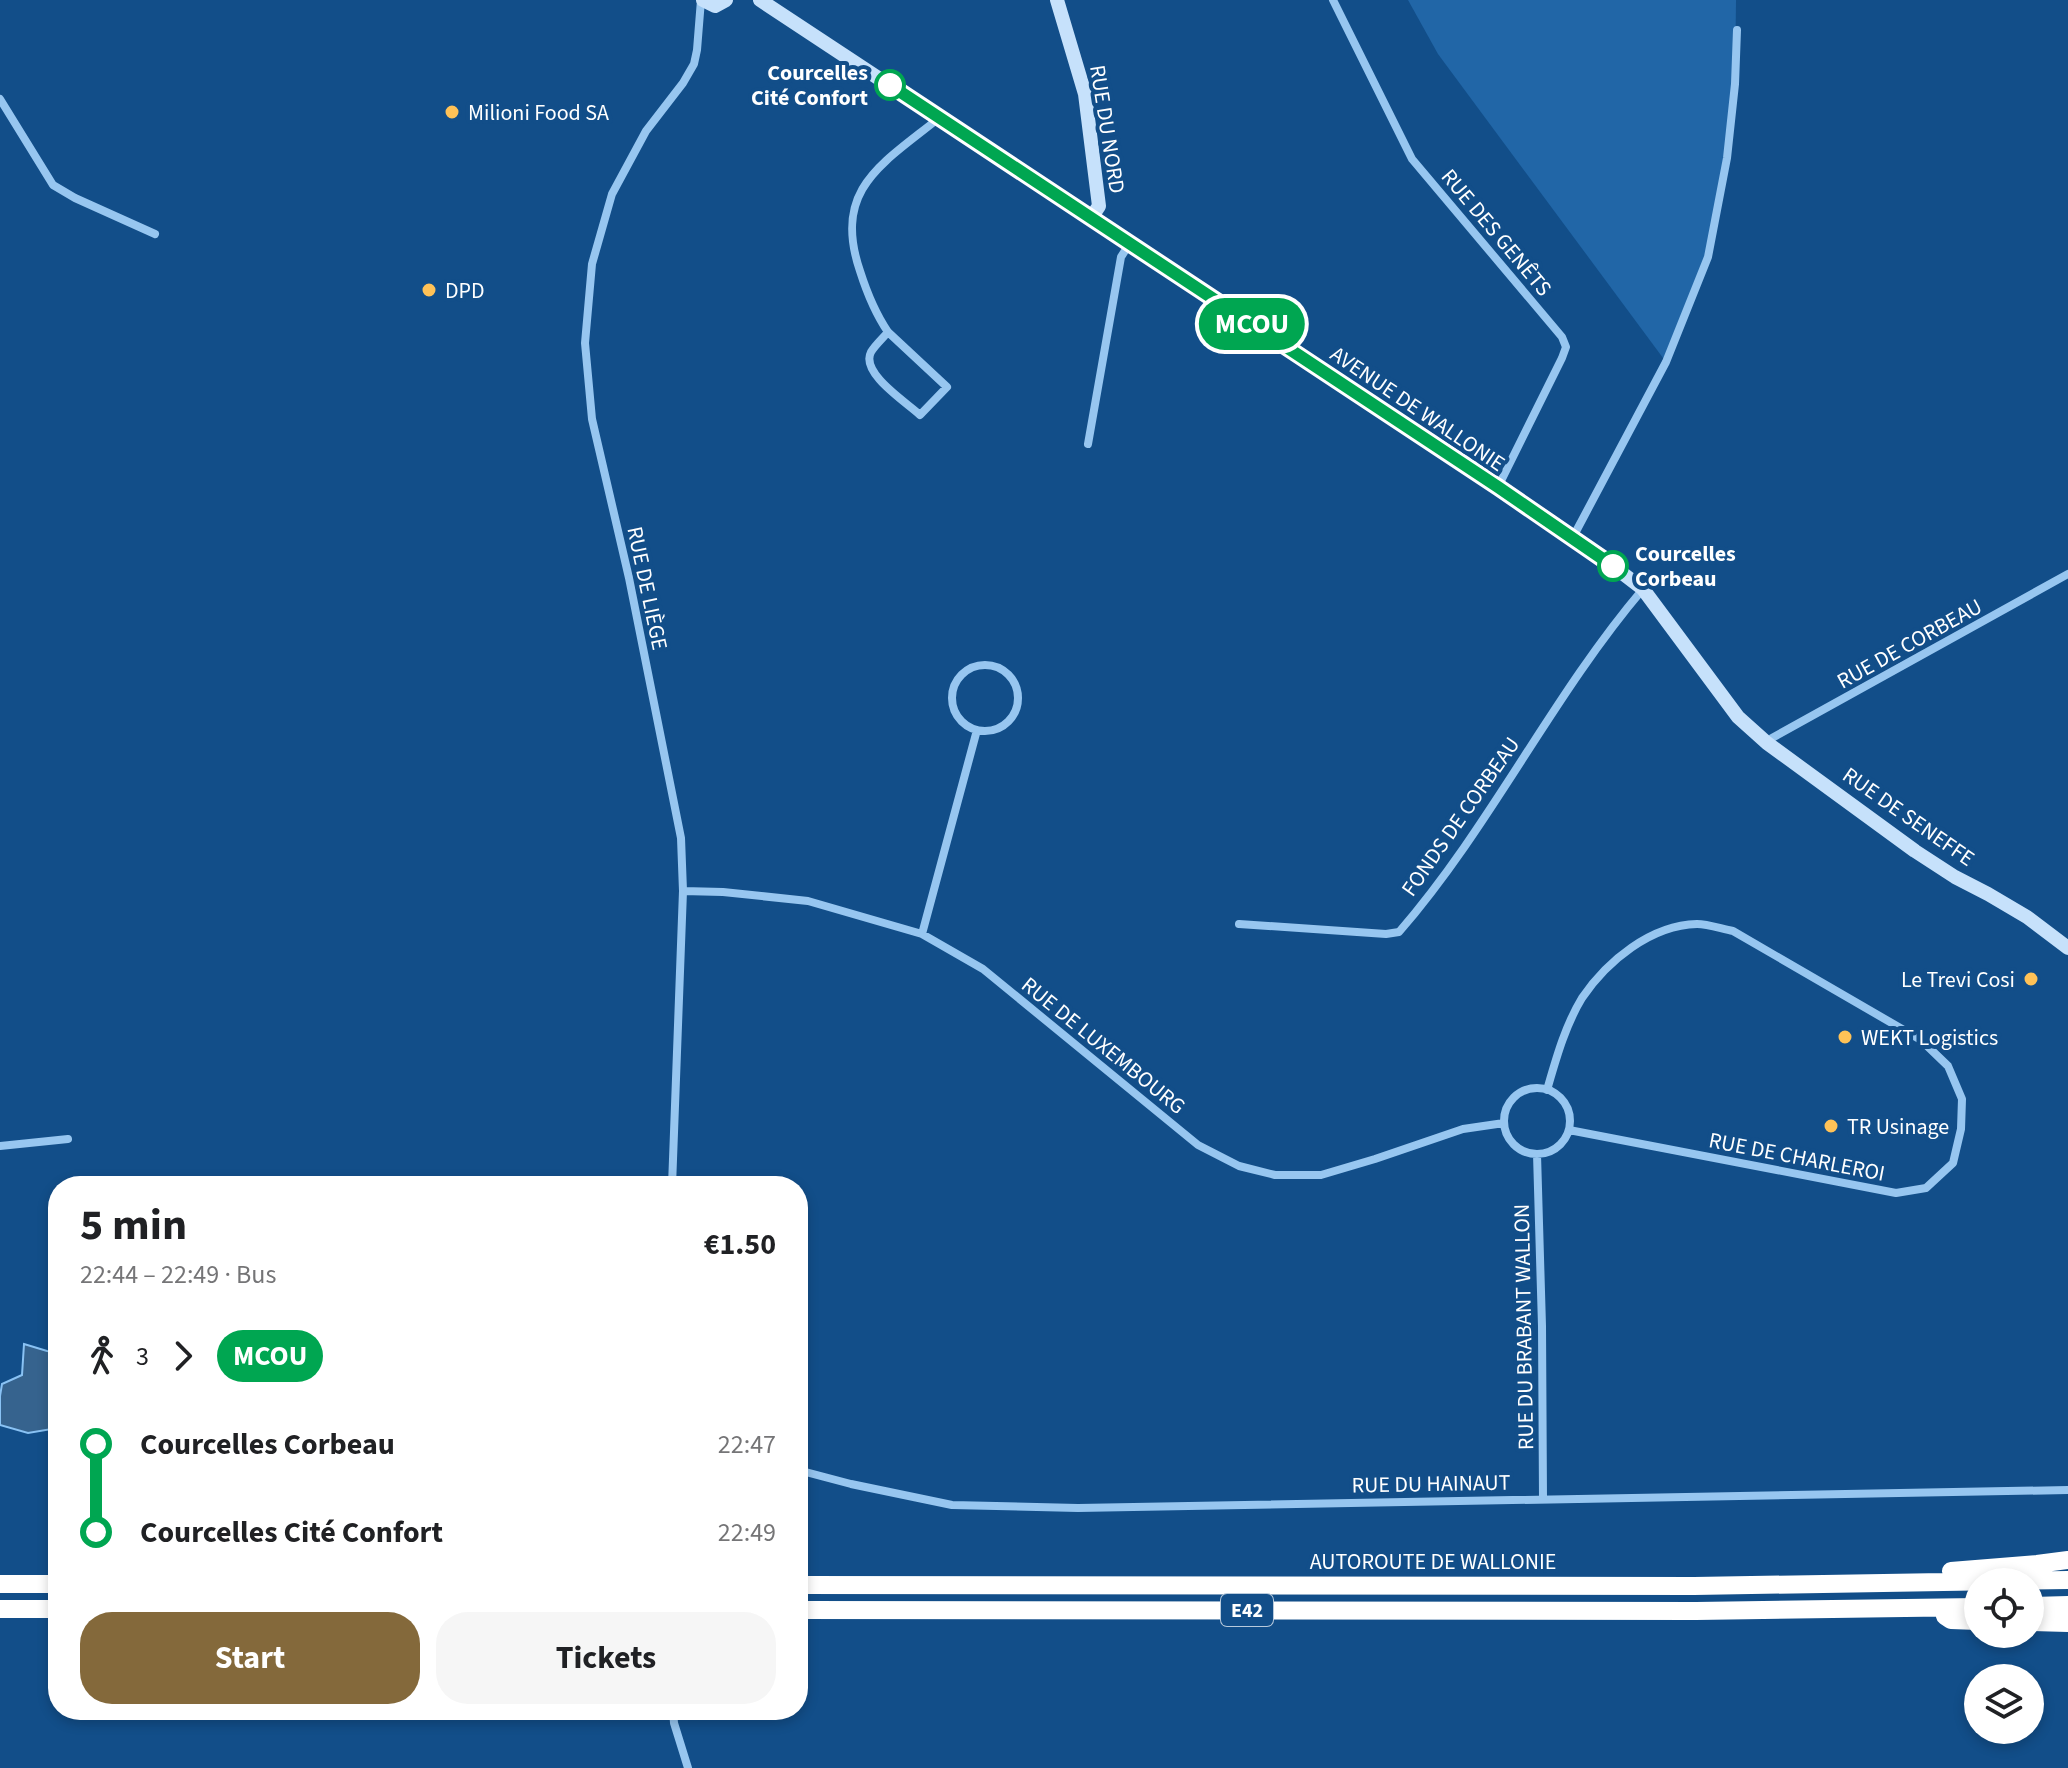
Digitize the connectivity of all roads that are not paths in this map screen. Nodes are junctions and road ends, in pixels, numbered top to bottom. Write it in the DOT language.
graph roads {
  1 [pos="760,0"];
  2 [pos="1057,0"];
  3 [pos="1333,0"];
  4 [pos="711,1"];
  5 [pos="699,24"];
  6 [pos="1737,30"];
  7 [pos="0,99"];
  8 [pos="939,118"];
  9 [pos="1091,218"];
  10 [pos="155,234"];
  11 [pos="1130,243"];
  12 [pos="888,332"];
  13 [pos="1088,444"];
  14 [pos="1498,487"];
  15 [pos="1572,539"];
  16 [pos="2068,574"];
  17 [pos="1643,589"];
  18 [pos="977,730"];
  19 [pos="1767,743"];
  20 [pos="683,891"];
  21 [pos="1239,924"];
  22 [pos="922,934"];
  23 [pos="2068,948"];
  24 [pos="1547,1090"];
  25 [pos="1504,1123"];
  26 [pos="1569,1130"];
  27 [pos="68,1139"];
  28 [pos="0,1146"];
  29 [pos="1537,1154"];
  30 [pos="672,1176"];
  31 [pos="808,1473"];
  32 [pos="2068,1490"];
  33 [pos="1543,1499"];
  34 [pos="2068,1560"];
  35 [pos="2068,1580"];
  36 [pos="1900,1583"];
  37 [pos="0,1584"];
  38 [pos="48,1584"];
  39 [pos="808,1585"];
  40 [pos="2068,1605"];
  41 [pos="2044,1606"];
  42 [pos="1964,1608"];
  43 [pos="0,1609"];
  44 [pos="48,1609"];
  45 [pos="1932,1609"];
  46 [pos="808,1610"];
  47 [pos="1964,1620"];
  48 [pos="2044,1622"];
  49 [pos="2068,1623"];
  50 [pos="674,1720"];
  51 [pos="688,1768"];
  1 -- 8 [label="street, AVENUE DE WALLONIE"];
  2 -- 9 [label="street, RUE DU NORD"];
  3 -- 14 [label="street, RUE DES GENÊTS"];
  4 -- 5 [label="street, RUE DE LIÈGE"];
  4 -- 5 [label="street, RUE DE LIÈGE"];
  5 -- 20 [label="street, RUE DE LIÈGE"];
  6 -- 15 [label="street"];
  7 -- 10 [label="street"];
  8 -- 9 [label="street, AVENUE DE WALLONIE"];
  8 -- 12 [label="street"];
  9 -- 11 [label="street, AVENUE DE WALLONIE"];
  11 -- 13 [label="street"];
  11 -- 14 [label="street, AVENUE DE WALLONIE"];
  12 -- 12 [label="street"];
  14 -- 15 [label="street, AVENUE DE WALLONIE"];
  15 -- 17 [label="street, AVENUE DE WALLONIE"];
  16 -- 19 [label="street, RUE DE CORBEAU"];
  17 -- 19 [label="street, AVENUE DE WALLONIE"];
  17 -- 21 [label="street, FONDS DE CORBEAU"];
  18 -- 18 [label="street"];
  18 -- 22 [label="street"];
  19 -- 23 [label="street, RUE DE SENEFFE"];
  20 -- 22 [label="street, RUE DE LUXEMBOURG"];
  20 -- 30 [label="street, RUE DE LIÈGE"];
  22 -- 25 [label="street, RUE DE LUXEMBOURG"];
  24 -- 25 [label="street"];
  24 -- 26 [label="street"];
  24 -- 26 [label="street, RUE DE CHARLEROI"];
  25 -- 29 [label="street"];
  26 -- 29 [label="street"];
  27 -- 28 [label="street"];
  29 -- 33 [label="street, RUE DU BRABANT WALLON"];
  31 -- 33 [label="street, RUE DU HAINAUT"];
  32 -- 33 [label="street, RUE DU HAINAUT"];
  34 -- 36 [label="highway"];
  35 -- 36 [label="highway, AUTOROUTE DE WALLONIE / E42"];
  36 -- 39 [label="highway, AUTOROUTE DE WALLONIE / E42"];
  37 -- 38 [label="highway"];
  40 -- 41 [label="highway"];
  42 -- 45 [label="highway, E42"];
  43 -- 44 [label="highway"];
  45 -- 46 [label="highway, E42"];
  45 -- 47 [label="highway"];
  48 -- 49 [label="highway"];
  50 -- 51 [label="street"];
}
